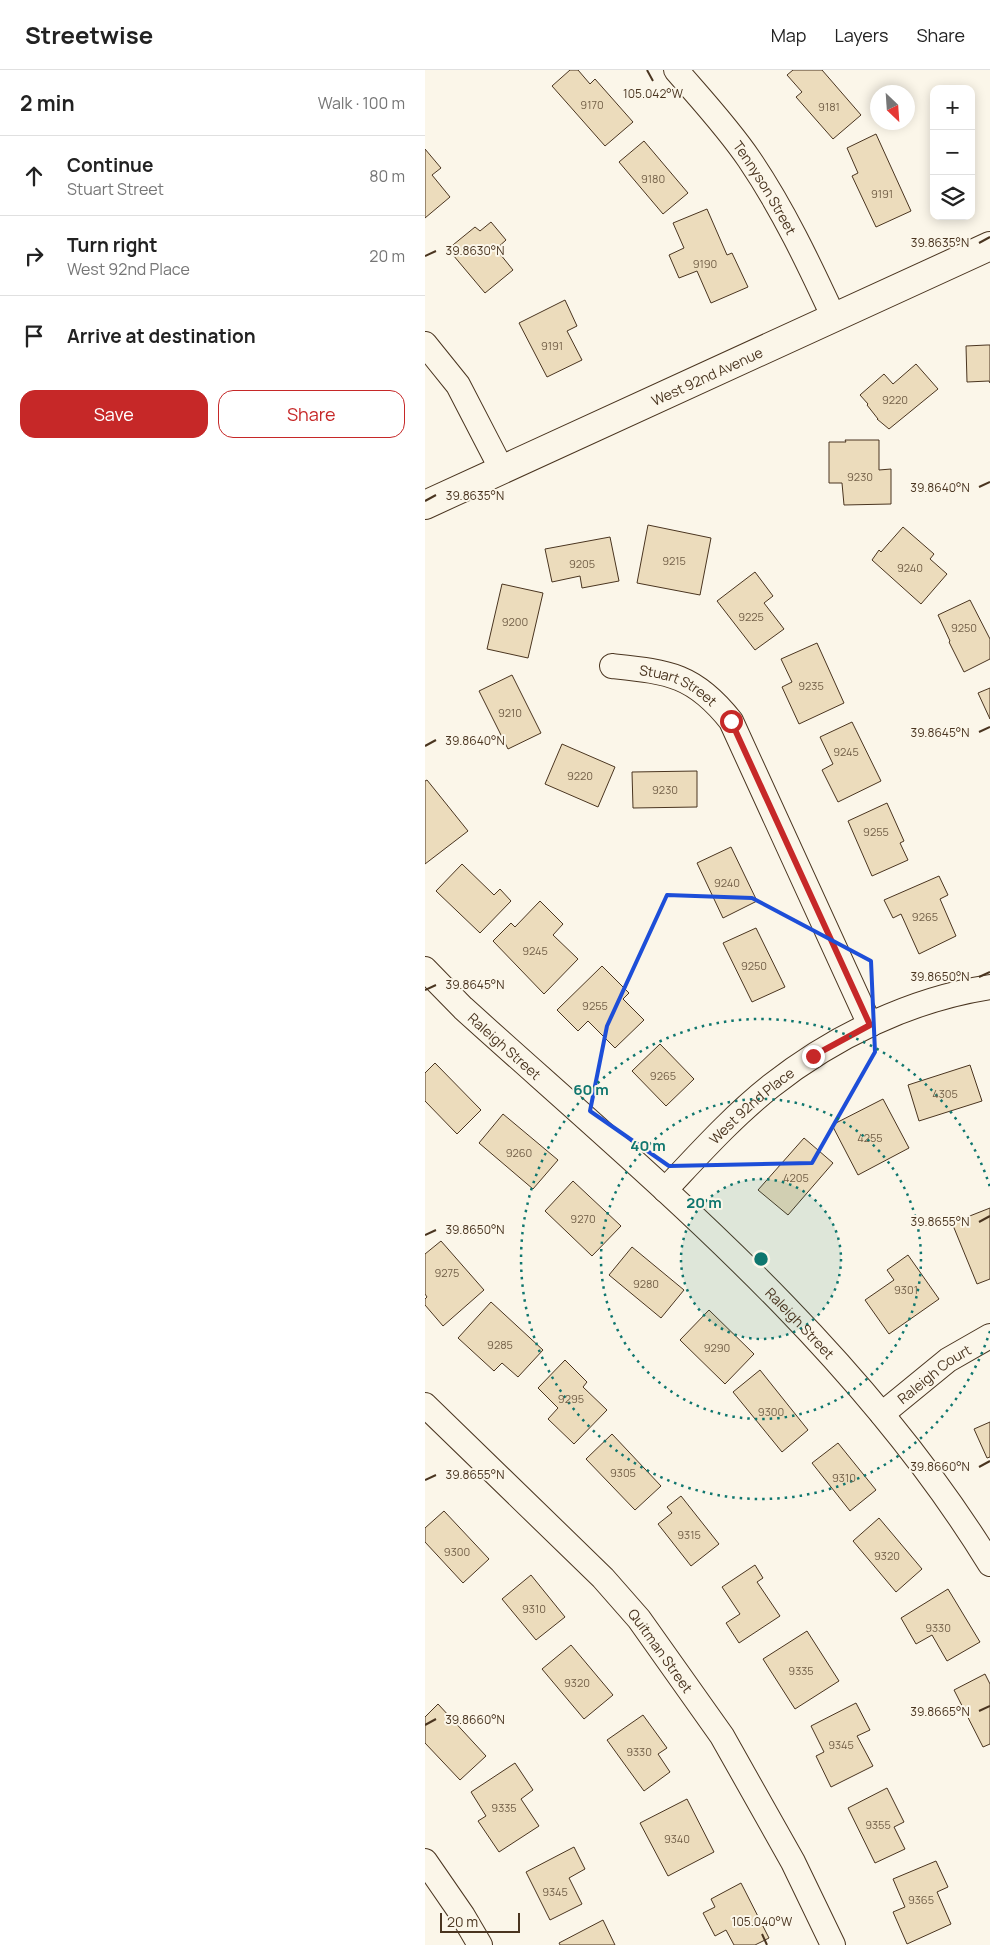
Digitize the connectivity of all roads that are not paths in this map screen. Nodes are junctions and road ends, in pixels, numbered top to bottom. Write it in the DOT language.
graph roads {
  1 [pos="676,70"];
  2 [pos="990,246"];
  3 [pos="834,318"];
  4 [pos="425,344"];
  5 [pos="502,470"];
  6 [pos="425,506"];
  7 [pos="612,666"];
  8 [pos="425,969"];
  9 [pos="990,987"];
  10 [pos="870,1025"];
  11 [pos="665,1190"];
  12 [pos="990,1336"];
  13 [pos="425,1405"];
  14 [pos="882,1414"];
  15 [pos="990,1564"];
  16 [pos="425,1861"];
  17 [pos="480,1945"];
  18 [pos="833,1945"];
  1 -- 3 [label="street, Tennyson Street"];
  2 -- 3 [label="main road, West 92nd Avenue"];
  3 -- 5 [label="main road, West 92nd Avenue"];
  4 -- 5 [label="street"];
  5 -- 6 [label="main road, West 92nd Avenue"];
  7 -- 10 [label="street, Stuart Street"];
  8 -- 11 [label="street, Raleigh Street"];
  9 -- 10 [label="street, West 92nd Place"];
  10 -- 11 [label="street, West 92nd Place"];
  11 -- 14 [label="street, Raleigh Street"];
  12 -- 14 [label="street, Raleigh Court"];
  13 -- 18 [label="street, Quitman Street"];
  14 -- 15 [label="street, Raleigh Street"];
  16 -- 17 [label="street"];
}
